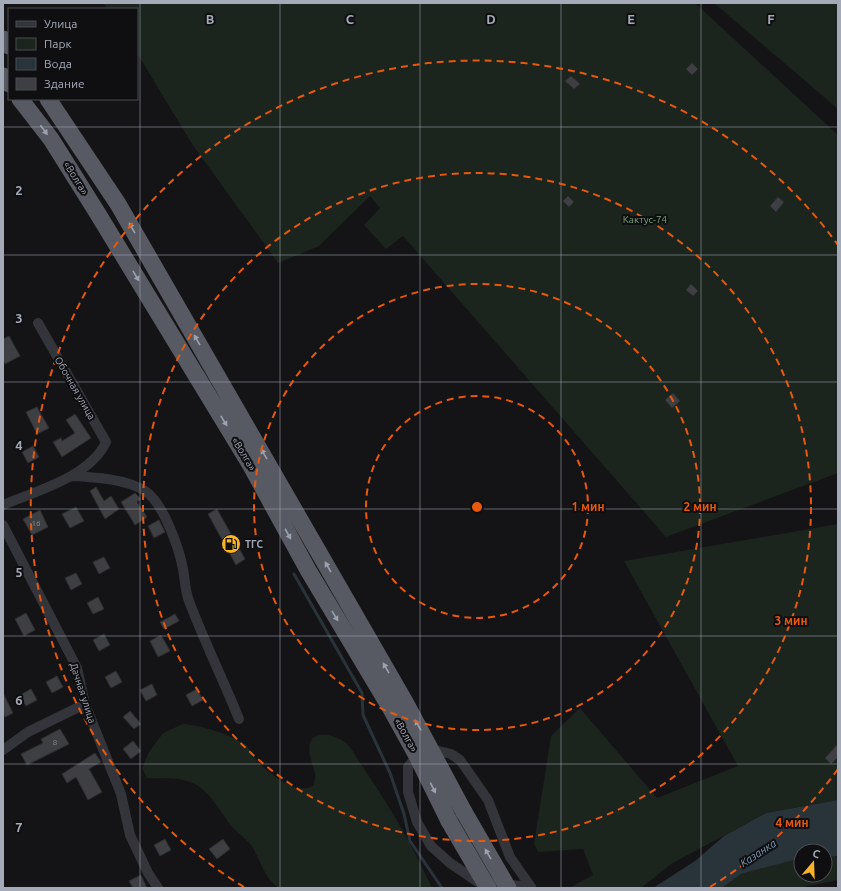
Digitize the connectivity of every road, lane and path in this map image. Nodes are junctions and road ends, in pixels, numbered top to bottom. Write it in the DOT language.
graph roads {
  1 [pos="21,100"];
  2 [pos="49,100"];
  3 [pos="38,323"];
  4 [pos="72,476"];
  5 [pos="3,505"];
  6 [pos="3,525"];
  7 [pos="85,704"];
  8 [pos="239,718"];
  9 [pos="3,750"];
  10 [pos="424,752"];
  11 [pos="158,888"];
  12 [pos="488,888"];
  13 [pos="508,888"];
  1 -- 10 [label="highway, «Волга», one-way"];
  10 -- 2 [label="highway, «Волга», one-way"];
  3 -- 4 [label="street, Обочная улица"];
  4 -- 5 [label="street"];
  4 -- 8 [label="street"];
  6 -- 7 [label="street, Дачная улица"];
  7 -- 9 [label="street"];
  7 -- 11 [label="street, Дачная улица"];
  10 -- 10 [label="street"];
  10 -- 12 [label="highway, «Волга», one-way, bridge"];
  13 -- 10 [label="highway, «Волга», one-way, bridge"];
}
